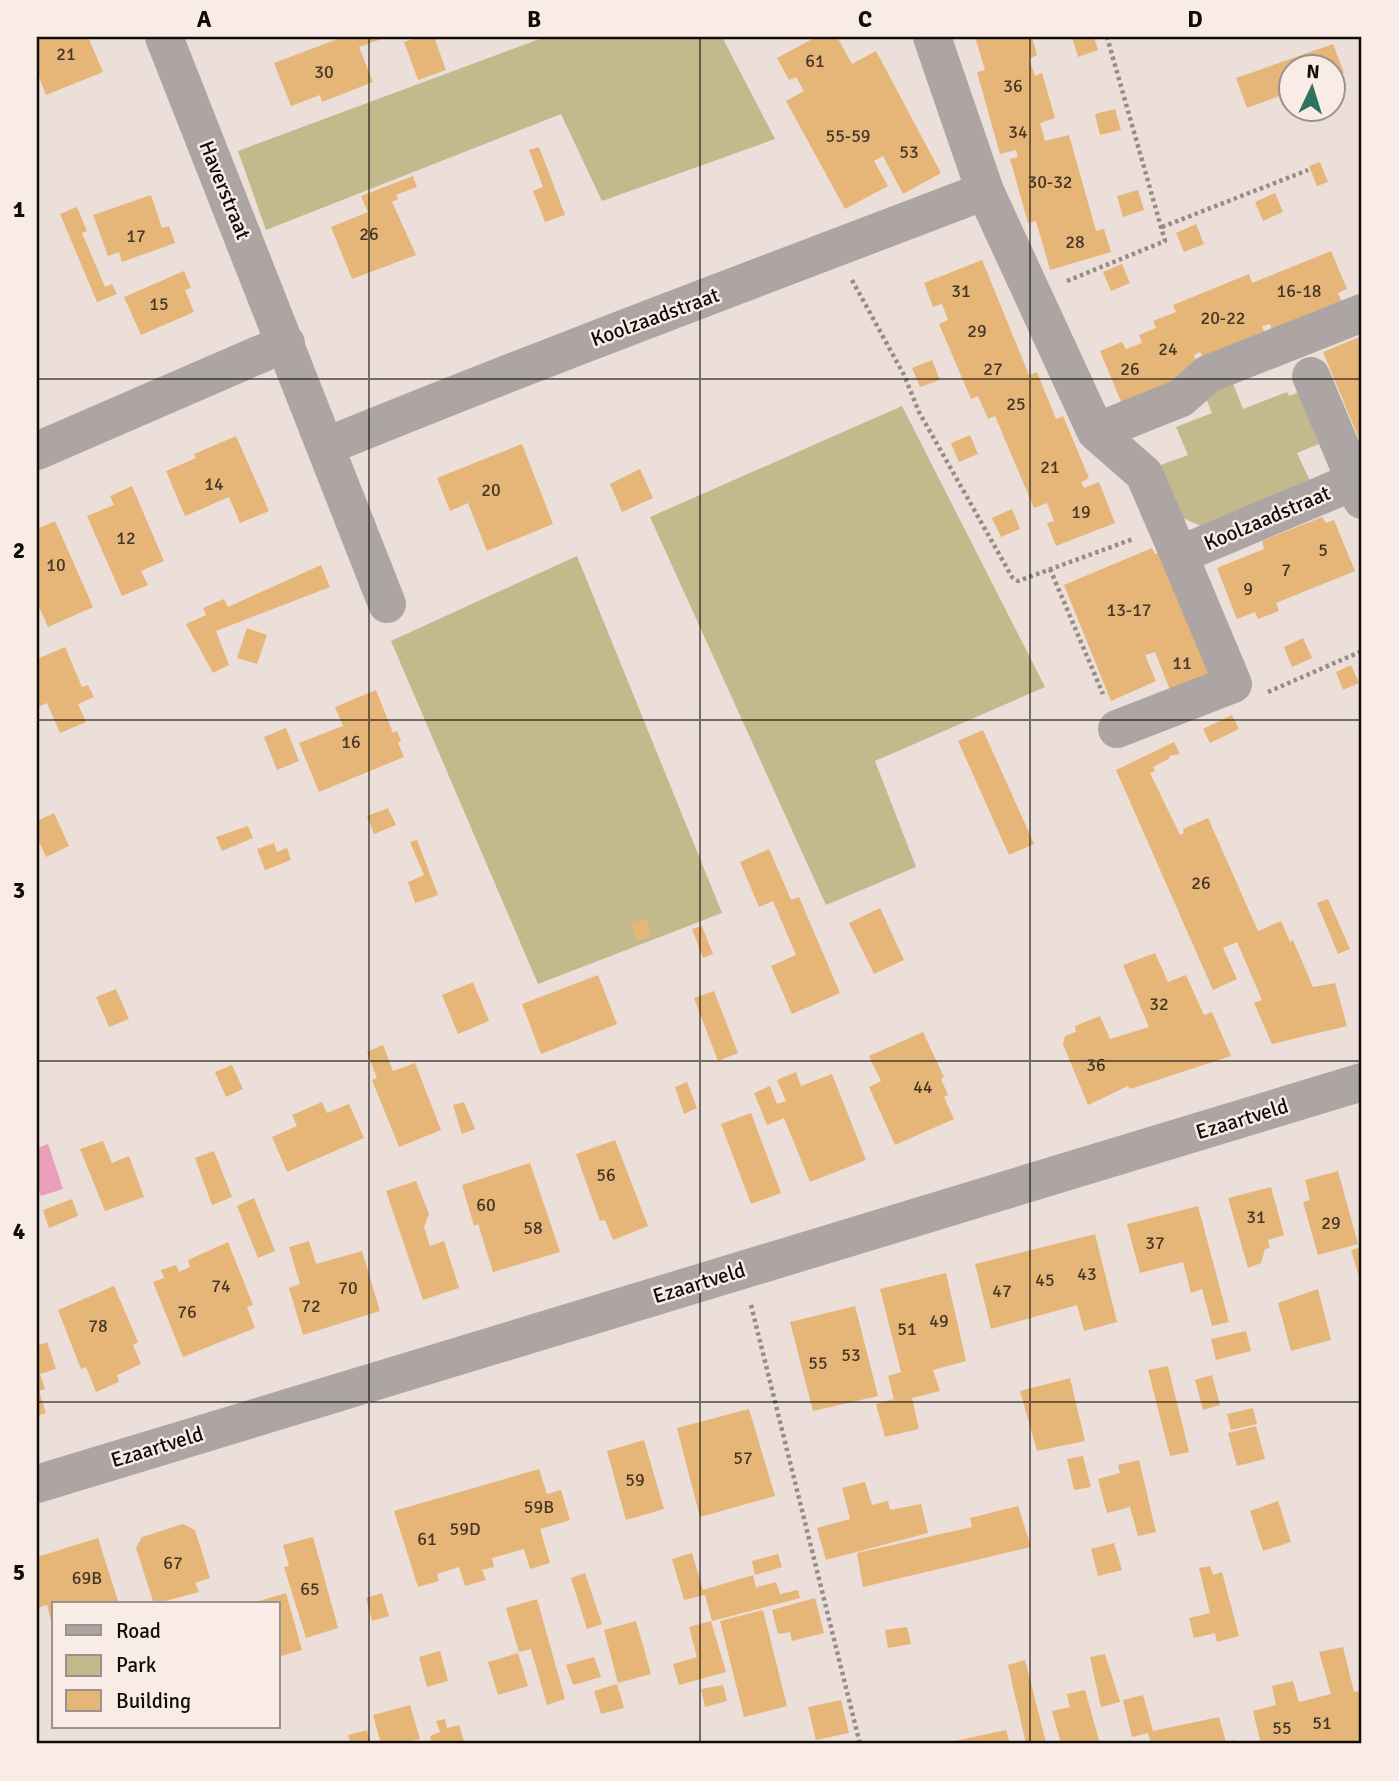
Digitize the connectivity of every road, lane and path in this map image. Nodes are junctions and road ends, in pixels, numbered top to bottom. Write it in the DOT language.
graph roads {
  1 [pos="164,37"];
  2 [pos="932,37"];
  3 [pos="1107,37"];
  4 [pos="1308,170"];
  5 [pos="985,191"];
  6 [pos="1161,227"];
  7 [pos="836,248"];
  8 [pos="1031,296"];
  9 [pos="1362,313"];
  10 [pos="286,343"];
  11 [pos="1311,376"];
  12 [pos="1096,432"];
  13 [pos="327,446"];
  14 [pos="37,451"];
  15 [pos="1358,491"];
  16 [pos="1173,541"];
  17 [pos="1050,569"];
  18 [pos="387,604"];
  19 [pos="1362,651"];
  20 [pos="1233,684"];
  21 [pos="1117,729"];
  22 [pos="1362,1082"];
  23 [pos="742,1270"];
  24 [pos="37,1484"];
  25 [pos="860,1744"];
  1 -- 10 [label="street, Haverstraat"];
  2 -- 5 [label="street, Koolzaadstraat"];
  3 -- 6 [label="path"];
  4 -- 6 [label="path"];
  5 -- 7 [label="street, Koolzaadstraat"];
  5 -- 8 [label="street, Koolzaadstraat"];
  6 -- 8 [label="path"];
  7 -- 13 [label="street, Koolzaadstraat"];
  7 -- 17 [label="path"];
  8 -- 12 [label="street, Koolzaadstraat"];
  9 -- 12 [label="street"];
  10 -- 13 [label="street, Haverstraat"];
  10 -- 14 [label="street"];
  11 -- 15 [label="street, Koolzaadstraat"];
  12 -- 16 [label="street, Koolzaadstraat"];
  13 -- 18 [label="street, Haverstraat"];
  15 -- 16 [label="street, Koolzaadstraat"];
  16 -- 17 [label="path"];
  16 -- 20 [label="street, Koolzaadstraat"];
  17 -- 21 [label="path"];
  19 -- 20 [label="path"];
  20 -- 21 [label="street"];
  22 -- 23 [label="street, Ezaartveld"];
  23 -- 24 [label="street, Ezaartveld"];
  23 -- 25 [label="path"];
}
